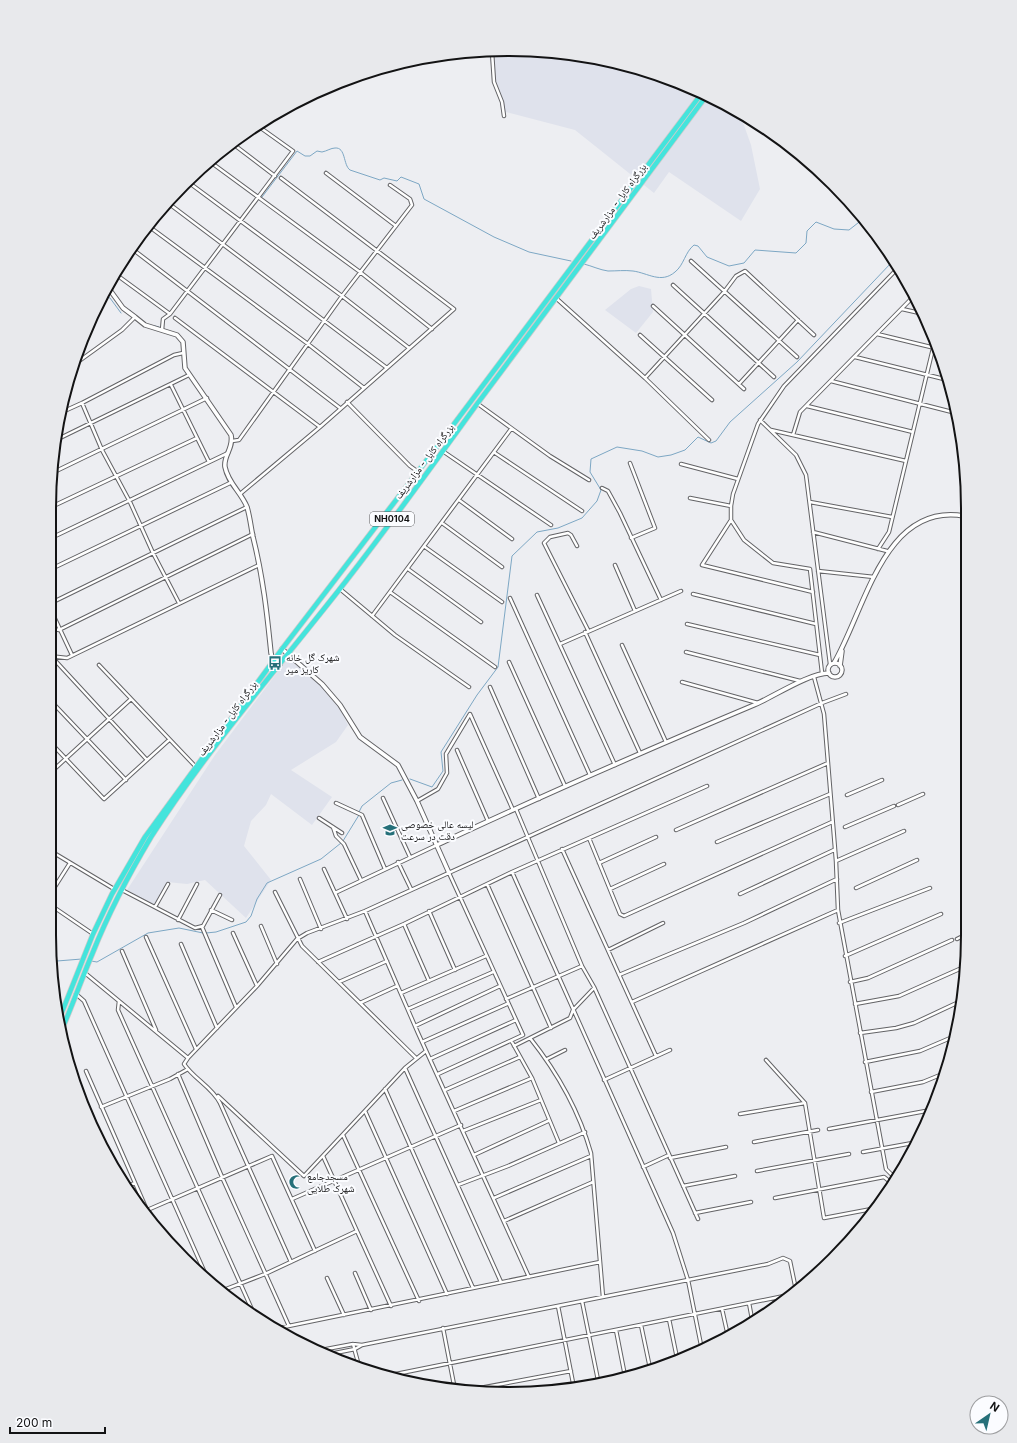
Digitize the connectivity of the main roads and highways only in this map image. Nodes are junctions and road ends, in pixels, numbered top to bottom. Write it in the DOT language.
graph roads {
  1 [pos="698,98"];
  2 [pos="703,100"];
  3 [pos="232,721"];
  4 [pos="211,750"];
  5 [pos="165,812"];
  6 [pos="113,892"];
  7 [pos="118,897"];
  8 [pos="94,932"];
  9 [pos="101,933"];
  10 [pos="63,1011"];
  11 [pos="65,1022"];
  1 -- 3 [label="highway, بزرگراه کابل - مزارشریف / NH0104"];
  2 -- 3 [label="highway, بزرگراه کابل - مزارشریف / NH0104"];
  3 -- 4 [label="highway, بزرگراه کابل - مزارشریف / NH0104"];
  4 -- 5 [label="highway, بزرگراه کابل - مزارشریف / NH0104"];
  4 -- 5 [label="highway, بزرگراه کابل - مزارشریف / NH0104"];
  5 -- 6 [label="highway, بزرگراه کابل - مزارشریف / NH0104"];
  5 -- 7 [label="highway, بزرگراه کابل - مزارشریف / NH0104"];
  6 -- 7 [label="highway"];
  6 -- 8 [label="highway, بزرگراه کابل - مزارشریف / NH0104"];
  7 -- 9 [label="highway, بزرگراه کابل - مزارشریف / NH0104"];
  8 -- 9 [label="highway"];
  8 -- 10 [label="highway, بزرگراه کابل - مزارشریف / NH0104"];
  9 -- 11 [label="highway, بزرگراه کابل - مزارشریف / NH0104"];
}
